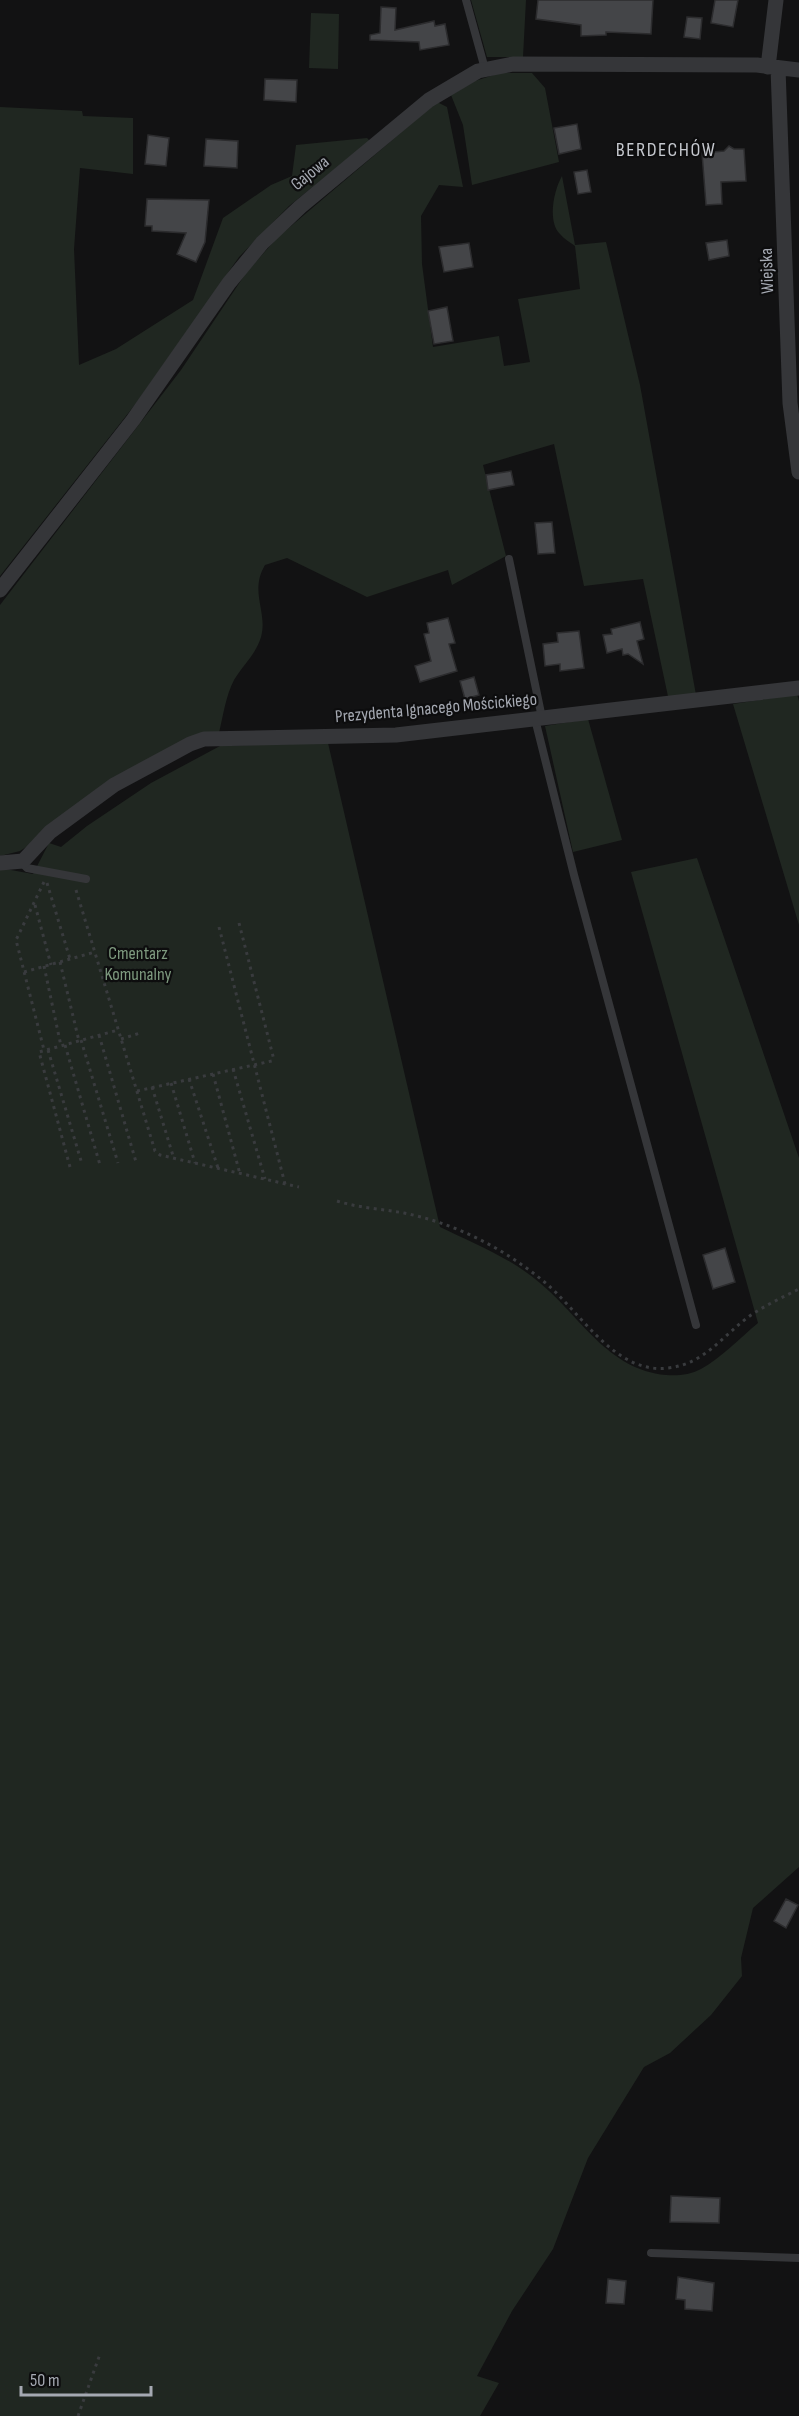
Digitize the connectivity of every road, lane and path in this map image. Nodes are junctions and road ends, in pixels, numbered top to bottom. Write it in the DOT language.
graph roads {
  1 [pos="466,0"];
  2 [pos="776,0"];
  3 [pos="773,67"];
  4 [pos="485,69"];
  5 [pos="799,70"];
  6 [pos="799,472"];
  7 [pos="509,559"];
  8 [pos="0,590"];
  9 [pos="799,688"];
  10 [pos="539,718"];
  11 [pos="21,861"];
  12 [pos="0,863"];
  13 [pos="72,877"];
  14 [pos="86,879"];
  15 [pos="34,903"];
  16 [pos="239,923"];
  17 [pos="219,927"];
  18 [pos="95,952"];
  19 [pos="70,959"];
  20 [pos="60,962"];
  21 [pos="51,965"];
  22 [pos="44,966"];
  23 [pos="24,972"];
  24 [pos="118,1030"];
  25 [pos="141,1033"];
  26 [pos="99,1035"];
  27 [pos="121,1039"];
  28 [pos="80,1041"];
  29 [pos="63,1045"];
  30 [pos="46,1050"];
  31 [pos="253,1064"];
  32 [pos="233,1069"];
  33 [pos="213,1073"];
  34 [pos="189,1079"];
  35 [pos="171,1083"];
  36 [pos="152,1087"];
  37 [pos="137,1091"];
  38 [pos="174,1159"];
  39 [pos="136,1162"];
  40 [pos="118,1163"];
  41 [pos="82,1164"];
  42 [pos="195,1164"];
  43 [pos="100,1165"];
  44 [pos="70,1167"];
  45 [pos="218,1168"];
  46 [pos="240,1173"];
  47 [pos="265,1179"];
  48 [pos="285,1184"];
  49 [pos="298,1187"];
  50 [pos="338,1201"];
  51 [pos="799,1289"];
  52 [pos="696,1325"];
  53 [pos="651,2253"];
  54 [pos="799,2258"];
  55 [pos="100,2354"];
  56 [pos="78,2416"];
  1 -- 4 [label="lane"];
  2 -- 3 [label="street, Wiejska"];
  3 -- 4 [label="street, Gajowa"];
  3 -- 5 [label="street, Gajowa"];
  3 -- 6 [label="street, Wiejska"];
  4 -- 8 [label="street, Gajowa"];
  7 -- 10 [label="lane"];
  9 -- 10 [label="street, Prezydenta Ignacego Mościckiego"];
  10 -- 11 [label="street, Prezydenta Ignacego Mościckiego"];
  10 -- 52 [label="lane"];
  11 -- 12 [label="street"];
  11 -- 13 [label="lane"];
  13 -- 14 [label="lane"];
  13 -- 18 [label="path"];
  15 -- 19 [label="path"];
  15 -- 21 [label="path"];
  15 -- 23 [label="path"];
  16 -- 31 [label="path"];
  17 -- 31 [label="path"];
  18 -- 19 [label="path"];
  18 -- 24 [label="path"];
  19 -- 20 [label="path"];
  20 -- 21 [label="path"];
  20 -- 28 [label="path"];
  21 -- 22 [label="path"];
  22 -- 23 [label="path"];
  22 -- 29 [label="path"];
  23 -- 30 [label="path"];
  24 -- 26 [label="path"];
  24 -- 27 [label="path"];
  25 -- 27 [label="path"];
  26 -- 28 [label="path"];
  26 -- 39 [label="path"];
  27 -- 37 [label="path"];
  28 -- 29 [label="path"];
  28 -- 40 [label="path"];
  29 -- 30 [label="path"];
  29 -- 43 [label="path"];
  30 -- 41 [label="path"];
  30 -- 44 [label="path"];
  31 -- 32 [label="path"];
  31 -- 48 [label="path"];
  32 -- 33 [label="path"];
  32 -- 47 [label="path"];
  33 -- 34 [label="path"];
  33 -- 46 [label="path"];
  34 -- 35 [label="path"];
  34 -- 45 [label="path"];
  35 -- 36 [label="path"];
  35 -- 42 [label="path"];
  36 -- 37 [label="path"];
  36 -- 38 [label="path"];
  37 -- 38 [label="path"];
  38 -- 42 [label="path"];
  42 -- 45 [label="path"];
  45 -- 46 [label="path"];
  46 -- 47 [label="path"];
  47 -- 48 [label="path"];
  48 -- 49 [label="path"];
  50 -- 51 [label="path"];
  53 -- 54 [label="lane"];
  55 -- 56 [label="path"];
}
